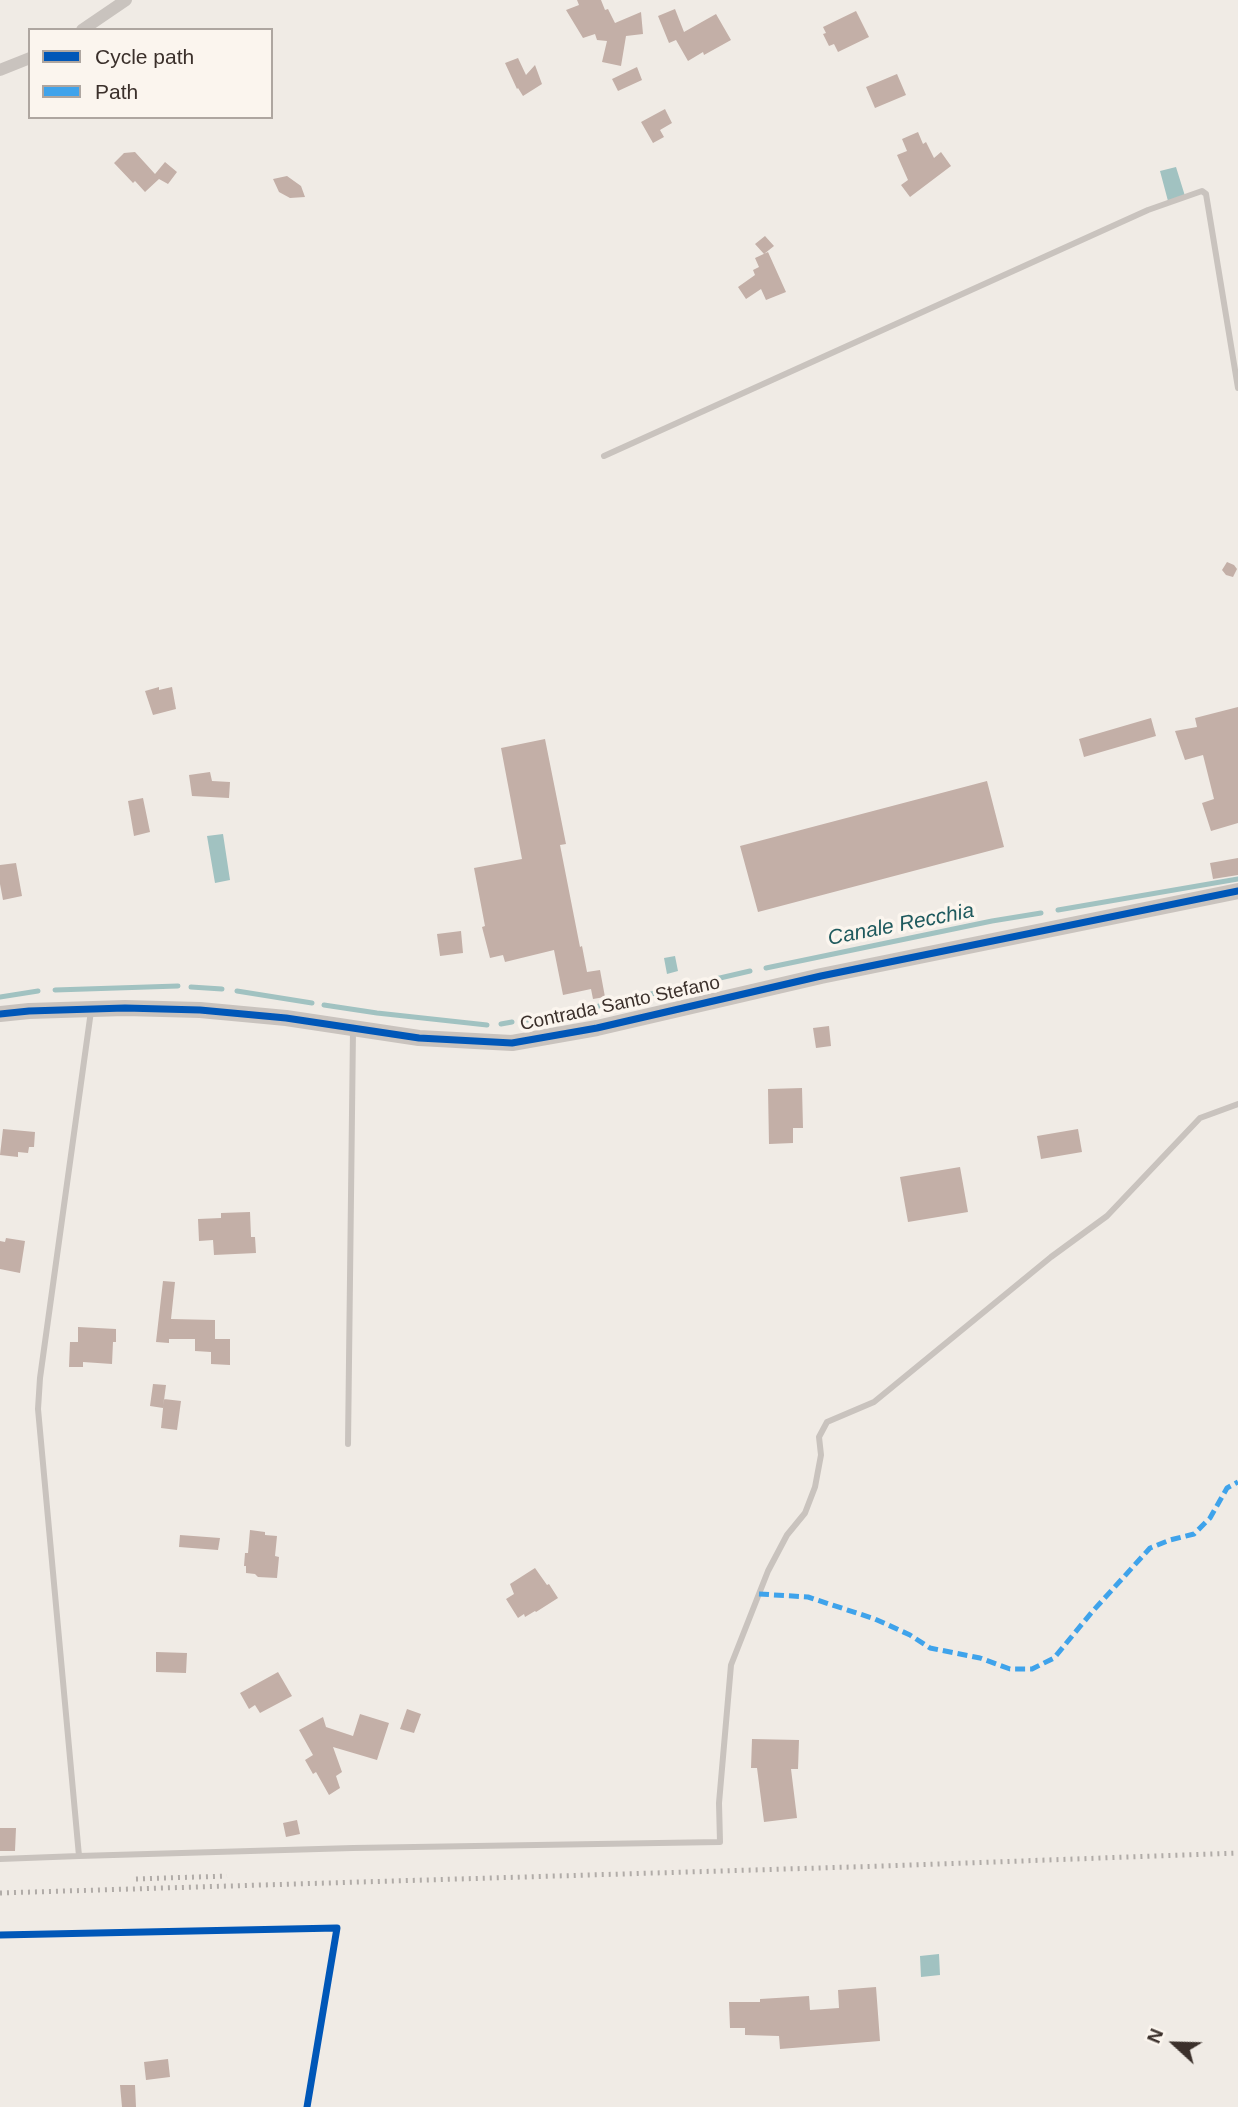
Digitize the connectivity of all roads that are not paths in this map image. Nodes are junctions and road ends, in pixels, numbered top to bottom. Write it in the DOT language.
graph roads {
  1 [pos="127,0"];
  2 [pos="85,28"];
  3 [pos="28,59"];
  4 [pos="0,70"];
  5 [pos="1238,388"];
  6 [pos="604,456"];
  7 [pos="1238,891"];
  8 [pos="91,1009"];
  9 [pos="0,1014"];
  10 [pos="352,1028"];
  11 [pos="1238,1104"];
  12 [pos="348,1444"];
  13 [pos="79,1856"];
  14 [pos="0,1859"];
  1 -- 2 [label="street"];
  3 -- 4 [label="street"];
  5 -- 6 [label="lane"];
  7 -- 10 [label="street, Contrada Santo Stefano"];
  8 -- 9 [label="street, Contrada Santo Stefano"];
  8 -- 10 [label="street, Contrada Santo Stefano"];
  8 -- 13 [label="lane"];
  10 -- 12 [label="lane"];
  11 -- 13 [label="lane"];
  13 -- 14 [label="lane"];
}
